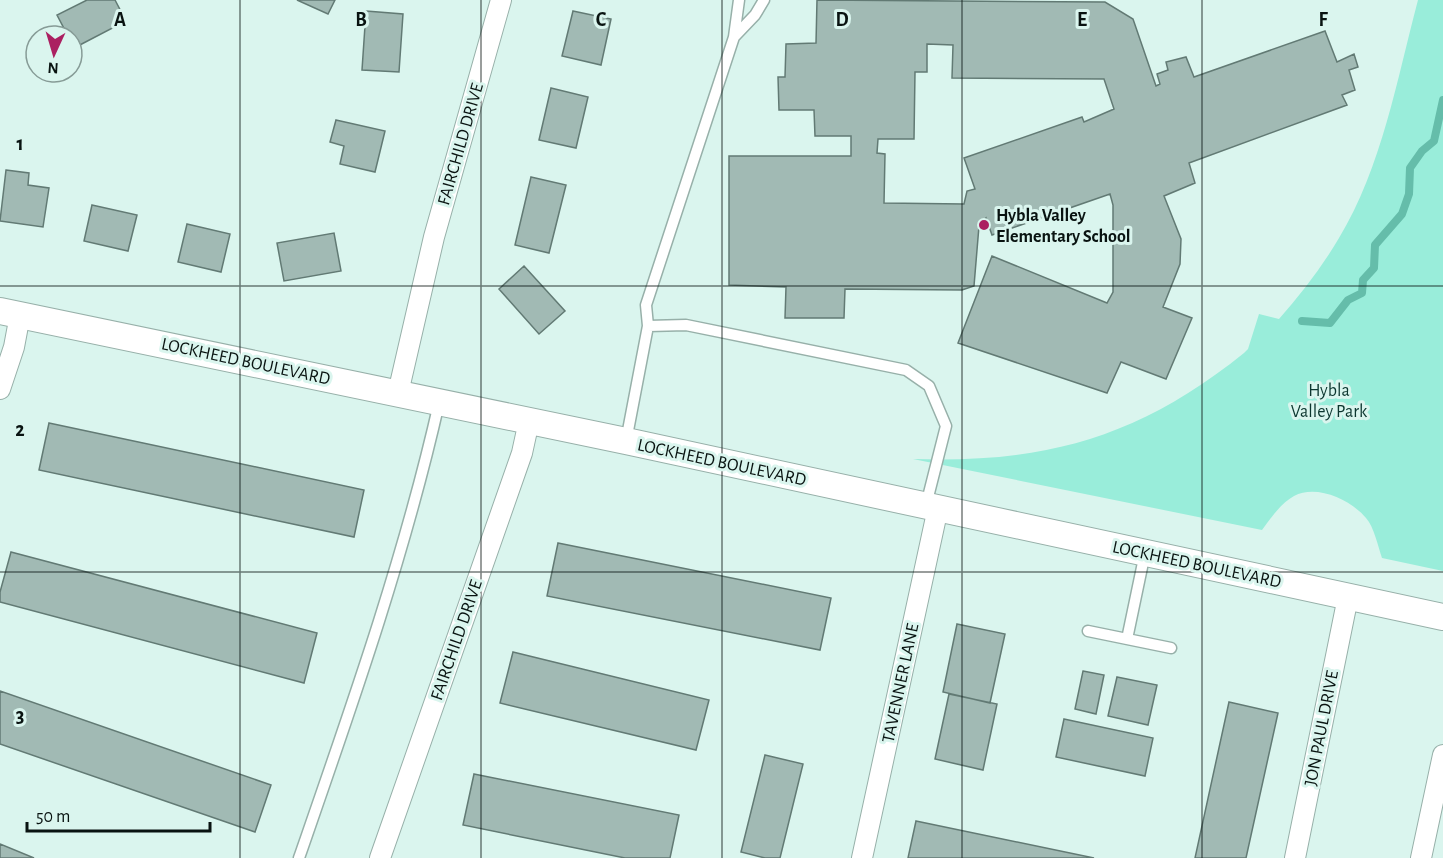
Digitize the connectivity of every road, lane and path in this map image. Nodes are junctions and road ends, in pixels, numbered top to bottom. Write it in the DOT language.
graph roads {
  1 [pos="501,0"];
  2 [pos="739,0"];
  3 [pos="764,0"];
  4 [pos="734,37"];
  5 [pos="10,313"];
  6 [pos="648,326"];
  7 [pos="0,388"];
  8 [pos="398,393"];
  9 [pos="439,403"];
  10 [pos="529,421"];
  11 [pos="626,441"];
  12 [pos="932,506"];
  13 [pos="1145,553"];
  14 [pos="1348,597"];
  15 [pos="1443,617"];
  16 [pos="1088,631"];
  17 [pos="1127,639"];
  18 [pos="1171,648"];
  19 [pos="1443,755"];
  20 [pos="299,858"];
  21 [pos="380,858"];
  22 [pos="862,858"];
  23 [pos="1295,858"];
  24 [pos="1421,858"];
  1 -- 8 [label="street, FAIRCHILD DRIVE"];
  2 -- 4 [label="lane"];
  3 -- 4 [label="lane"];
  4 -- 6 [label="lane"];
  5 -- 7 [label="street"];
  5 -- 8 [label="street, LOCKHEED BOULEVARD"];
  6 -- 11 [label="lane"];
  6 -- 12 [label="lane"];
  8 -- 9 [label="street, LOCKHEED BOULEVARD"];
  9 -- 10 [label="street, LOCKHEED BOULEVARD"];
  9 -- 20 [label="lane"];
  10 -- 11 [label="street, LOCKHEED BOULEVARD"];
  10 -- 21 [label="street, FAIRCHILD DRIVE"];
  11 -- 12 [label="street, LOCKHEED BOULEVARD"];
  12 -- 13 [label="street, LOCKHEED BOULEVARD"];
  12 -- 22 [label="street, TAVENNER LANE"];
  13 -- 14 [label="street, LOCKHEED BOULEVARD"];
  13 -- 17 [label="lane"];
  14 -- 15 [label="street, LOCKHEED BOULEVARD"];
  14 -- 23 [label="street, JON PAUL DRIVE"];
  16 -- 17 [label="lane"];
  17 -- 18 [label="lane"];
  19 -- 24 [label="street"];
}
